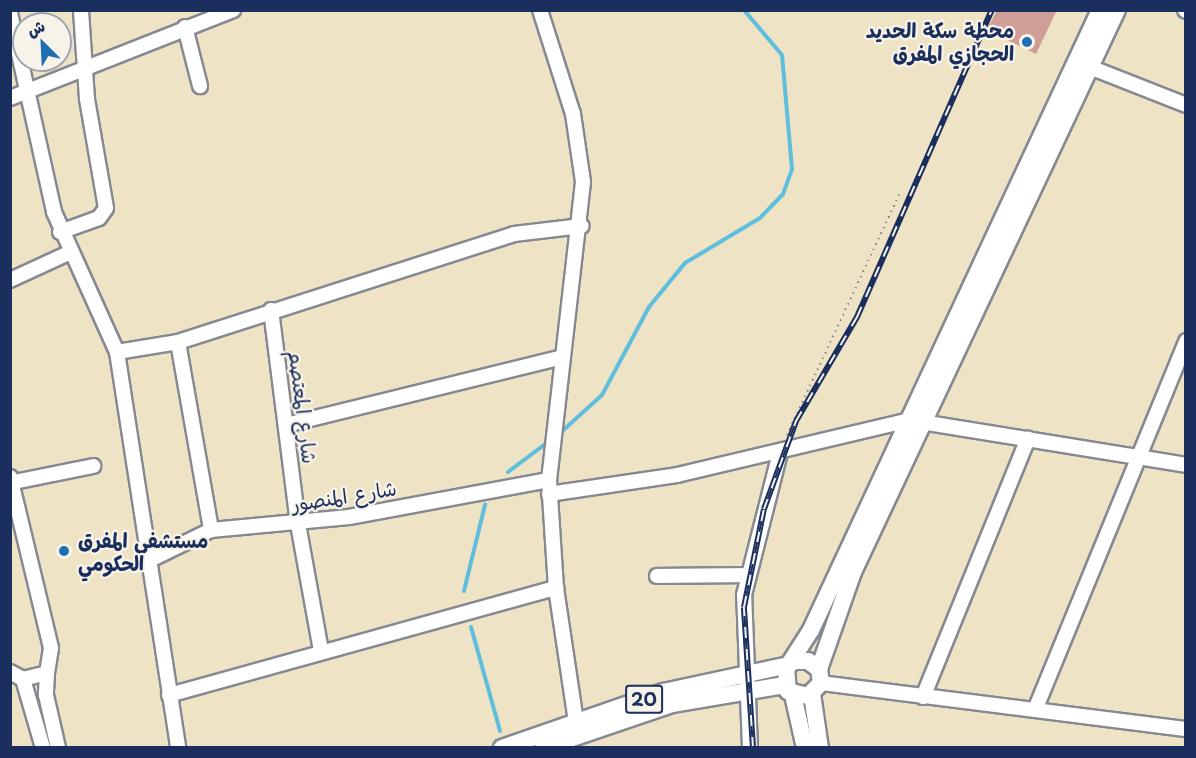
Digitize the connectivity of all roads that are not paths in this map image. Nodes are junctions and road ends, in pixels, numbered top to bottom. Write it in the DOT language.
graph roads {
  1 [pos="81,10"];
  2 [pos="233,10"];
  3 [pos="540,10"];
  4 [pos="1100,10"];
  5 [pos="1117,10"];
  6 [pos="10,13"];
  7 [pos="185,27"];
  8 [pos="1083,64"];
  9 [pos="85,65"];
  10 [pos="200,86"];
  11 [pos="31,90"];
  12 [pos="10,98"];
  13 [pos="1185,105"];
  14 [pos="1026,187"];
  15 [pos="582,226"];
  16 [pos="60,232"];
  17 [pos="71,252"];
  18 [pos="10,280"];
  19 [pos="271,310"];
  20 [pos="1185,341"];
  21 [pos="178,342"];
  22 [pos="117,352"];
  23 [pos="563,357"];
  24 [pos="917,421"];
  25 [pos="286,425"];
  26 [pos="1028,438"];
  27 [pos="780,453"];
  28 [pos="1136,457"];
  29 [pos="1185,465"];
  30 [pos="93,466"];
  31 [pos="549,474"];
  32 [pos="12,480"];
  33 [pos="549,494"];
  34 [pos="298,524"];
  35 [pos="211,530"];
  36 [pos="150,561"];
  37 [pos="747,575"];
  38 [pos="657,576"];
  39 [pos="556,588"];
  40 [pos="321,651"];
  41 [pos="792,663"];
  42 [pos="10,672"];
  43 [pos="746,672"];
  44 [pos="47,674"];
  45 [pos="23,679"];
  46 [pos="817,682"];
  47 [pos="746,690"];
  48 [pos="789,690"];
  49 [pos="169,695"];
  50 [pos="923,697"];
  51 [pos="1035,710"];
  52 [pos="576,722"];
  53 [pos="1185,729"];
  54 [pos="570,743"];
  55 [pos="43,747"];
  56 [pos="58,747"];
  57 [pos="178,747"];
  58 [pos="502,747"];
  59 [pos="543,747"];
  60 [pos="750,747"];
  61 [pos="805,747"];
  62 [pos="820,747"];
  1 -- 9 [label="street"];
  2 -- 7 [label="street"];
  3 -- 15 [label="street"];
  4 -- 8 [label="main road"];
  5 -- 8 [label="main road"];
  6 -- 11 [label="street"];
  7 -- 9 [label="street"];
  7 -- 10 [label="street"];
  8 -- 13 [label="street"];
  8 -- 14 [label="main road"];
  9 -- 11 [label="street"];
  9 -- 16 [label="street"];
  11 -- 12 [label="street"];
  11 -- 16 [label="street"];
  14 -- 24 [label="main road"];
  14 -- 24 [label="main road"];
  15 -- 19 [label="street"];
  15 -- 23 [label="street"];
  16 -- 17 [label="street"];
  17 -- 18 [label="street"];
  17 -- 22 [label="street"];
  19 -- 21 [label="street"];
  19 -- 25 [label="street, شارع المعتصم"];
  20 -- 28 [label="street"];
  21 -- 22 [label="street"];
  21 -- 35 [label="street"];
  22 -- 36 [label="street"];
  23 -- 25 [label="street"];
  23 -- 31 [label="street"];
  24 -- 26 [label="street"];
  24 -- 27 [label="street"];
  24 -- 41 [label="main road"];
  24 -- 46 [label="main road"];
  25 -- 34 [label="street, شارع المعتصم"];
  26 -- 28 [label="street"];
  26 -- 50 [label="street"];
  27 -- 33 [label="street"];
  27 -- 37 [label="street"];
  28 -- 29 [label="street"];
  28 -- 51 [label="street"];
  30 -- 32 [label="street"];
  31 -- 33 [label="street"];
  31 -- 34 [label="street, شارع المنصور"];
  32 -- 44 [label="street"];
  33 -- 39 [label="street"];
  34 -- 35 [label="street, شارع المنصور"];
  34 -- 40 [label="street, شارع المعتصم"];
  35 -- 36 [label="street, شارع المنصور"];
  36 -- 49 [label="street"];
  37 -- 38 [label="street"];
  37 -- 43 [label="street"];
  39 -- 40 [label="street"];
  39 -- 52 [label="street"];
  40 -- 49 [label="street"];
  41 -- 43 [label="main road, 20"];
  41 -- 46 [label="main road, 20"];
  41 -- 48 [label="main road"];
  42 -- 45 [label="street"];
  43 -- 47 [label="street"];
  43 -- 52 [label="main road, 20"];
  44 -- 45 [label="street"];
  44 -- 56 [label="street"];
  45 -- 55 [label="street"];
  46 -- 48 [label="main road, 20"];
  46 -- 50 [label="street"];
  46 -- 62 [label="main road"];
  47 -- 48 [label="main road, 20"];
  47 -- 54 [label="main road, 20"];
  47 -- 60 [label="street"];
  48 -- 61 [label="main road"];
  49 -- 57 [label="street"];
  50 -- 51 [label="street"];
  51 -- 53 [label="street"];
  52 -- 58 [label="main road, 20"];
  54 -- 59 [label="main road, 20"];
}
